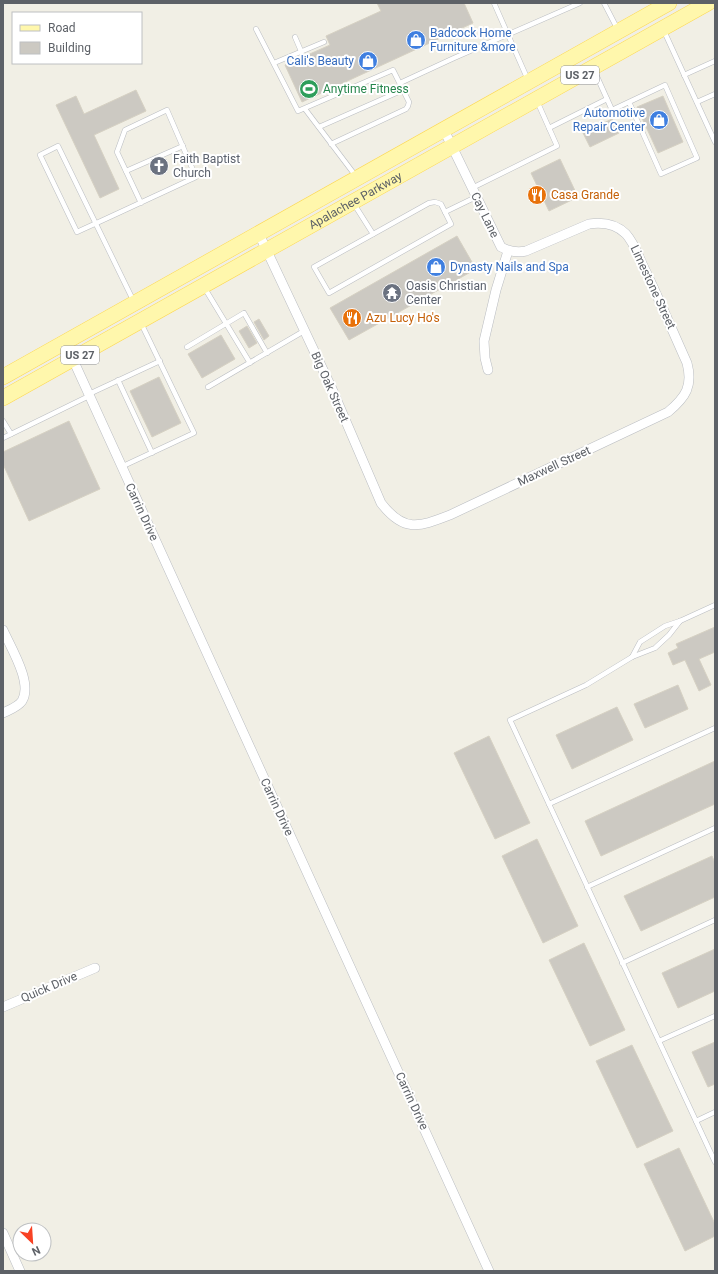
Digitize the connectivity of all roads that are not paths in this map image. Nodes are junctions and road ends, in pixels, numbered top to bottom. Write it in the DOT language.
graph roads {
  1 [pos="494,3"];
  2 [pos="580,3"];
  3 [pos="604,3"];
  4 [pos="669,3"];
  5 [pos="708,3"];
  6 [pos="663,28"];
  7 [pos="256,29"];
  8 [pos="618,32"];
  9 [pos="508,34"];
  10 [pos="295,37"];
  11 [pos="324,42"];
  12 [pos="302,51"];
  13 [pos="715,61"];
  14 [pos="274,63"];
  15 [pos="593,68"];
  16 [pos="684,75"];
  17 [pos="529,82"];
  18 [pos="400,83"];
  19 [pos="403,90"];
  20 [pos="715,94"];
  21 [pos="607,99"];
  22 [pos="536,100"];
  23 [pos="629,102"];
  24 [pos="697,102"];
  25 [pos="305,109"];
  26 [pos="319,127"];
  27 [pos="549,128"];
  28 [pos="444,130"];
  29 [pos="715,142"];
  30 [pos="331,144"];
  31 [pos="183,146"];
  32 [pos="452,147"];
  33 [pos="126,171"];
  34 [pos="358,178"];
  35 [pos="472,188"];
  36 [pos="476,197"];
  37 [pos="353,202"];
  38 [pos="141,203"];
  39 [pos="445,212"];
  40 [pos="96,223"];
  41 [pos="259,234"];
  42 [pos="373,234"];
  43 [pos="266,250"];
  44 [pos="508,251"];
  45 [pos="203,286"];
  46 [pos="135,303"];
  47 [pos="140,321"];
  48 [pos="226,324"];
  49 [pos="304,330"];
  50 [pos="65,342"];
  51 [pos="187,347"];
  52 [pos="267,353"];
  53 [pos="73,359"];
  54 [pos="160,361"];
  55 [pos="250,363"];
  56 [pos="488,370"];
  57 [pos="3,377"];
  58 [pos="118,380"];
  59 [pos="208,388"];
  60 [pos="686,394"];
  61 [pos="89,395"];
  62 [pos="3,398"];
  63 [pos="3,421"];
  64 [pos="11,434"];
  65 [pos="3,438"];
  66 [pos="152,453"];
  67 [pos="122,467"];
  68 [pos="415,525"];
  69 [pos="715,605"];
  70 [pos="680,621"];
  71 [pos="3,630"];
  72 [pos="632,657"];
  73 [pos="3,713"];
  74 [pos="715,728"];
  75 [pos="549,804"];
  76 [pos="715,828"];
  77 [pos="587,887"];
  78 [pos="715,920"];
  79 [pos="622,963"];
  80 [pos="95,968"];
  81 [pos="3,1007"];
  82 [pos="715,1016"];
  83 [pos="659,1041"];
  84 [pos="715,1112"];
  85 [pos="696,1121"];
  86 [pos="715,1162"];
  87 [pos="3,1233"];
  88 [pos="19,1271"];
  89 [pos="489,1271"];
  1 -- 9 [label="lane"];
  2 -- 9 [label="lane"];
  3 -- 8 [label="lane"];
  4 -- 8 [label="main road, Apalachee Parkway / US 27"];
  5 -- 6 [label="main road, Apalachee Parkway / US 27"];
  6 -- 15 [label="main road, Apalachee Parkway / US 27"];
  6 -- 16 [label="lane"];
  7 -- 14 [label="lane"];
  8 -- 17 [label="main road, Apalachee Parkway / US 27"];
  9 -- 17 [label="lane"];
  9 -- 18 [label="lane"];
  10 -- 12 [label="lane"];
  11 -- 12 [label="lane"];
  12 -- 14 [label="lane"];
  13 -- 16 [label="lane"];
  14 -- 25 [label="lane"];
  15 -- 21 [label="lane"];
  15 -- 22 [label="main road, Apalachee Parkway / US 27"];
  16 -- 24 [label="lane"];
  17 -- 28 [label="main road, Apalachee Parkway / US 27"];
  18 -- 19 [label="lane"];
  18 -- 25 [label="lane"];
  19 -- 26 [label="lane"];
  19 -- 30 [label="lane"];
  20 -- 24 [label="lane"];
  21 -- 23 [label="lane"];
  21 -- 27 [label="lane"];
  22 -- 27 [label="lane"];
  22 -- 32 [label="main road, Apalachee Parkway / US 27"];
  23 -- 23 [label="lane"];
  24 -- 29 [label="lane"];
  25 -- 26 [label="lane"];
  26 -- 30 [label="lane"];
  27 -- 35 [label="lane"];
  28 -- 32 [label="street, Cay Lane"];
  28 -- 34 [label="main road, Apalachee Parkway / US 27"];
  30 -- 34 [label="lane"];
  31 -- 33 [label="lane"];
  31 -- 33 [label="lane"];
  31 -- 38 [label="lane"];
  32 -- 35 [label="street, Cay Lane"];
  32 -- 37 [label="main road, Apalachee Parkway / US 27"];
  33 -- 38 [label="lane"];
  34 -- 41 [label="main road, Apalachee Parkway / US 27"];
  35 -- 36 [label="street, Cay Lane"];
  36 -- 39 [label="lane"];
  36 -- 44 [label="street, Cay Lane"];
  37 -- 42 [label="lane"];
  37 -- 43 [label="main road, Apalachee Parkway / US 27"];
  38 -- 40 [label="lane"];
  39 -- 42 [label="lane"];
  39 -- 42 [label="lane"];
  40 -- 40 [label="lane"];
  40 -- 46 [label="lane"];
  41 -- 43 [label="street, Big Oak Street"];
  41 -- 46 [label="main road, Apalachee Parkway / US 27"];
  43 -- 45 [label="main road, Apalachee Parkway / US 27"];
  43 -- 49 [label="street, Big Oak Street"];
  44 -- 56 [label="street, Cay Lane"];
  44 -- 60 [label="street, Limestone Street"];
  45 -- 47 [label="main road, Apalachee Parkway / US 27"];
  45 -- 48 [label="lane"];
  46 -- 50 [label="main road, Apalachee Parkway / US 27"];
  47 -- 53 [label="main road, Apalachee Parkway / US 27"];
  47 -- 54 [label="lane"];
  48 -- 51 [label="lane"];
  48 -- 52 [label="lane"];
  48 -- 55 [label="lane"];
  49 -- 52 [label="lane"];
  49 -- 68 [label="street, Big Oak Street"];
  50 -- 53 [label="street, Carrin Drive"];
  50 -- 57 [label="main road, Apalachee Parkway / US 27"];
  52 -- 55 [label="lane"];
  53 -- 61 [label="street, Carrin Drive"];
  53 -- 62 [label="main road, Apalachee Parkway / US 27"];
  54 -- 58 [label="lane"];
  54 -- 66 [label="lane"];
  55 -- 59 [label="lane"];
  58 -- 61 [label="lane"];
  58 -- 66 [label="lane"];
  60 -- 68 [label="street, Maxwell Street"];
  61 -- 64 [label="lane"];
  61 -- 67 [label="street, Carrin Drive"];
  63 -- 64 [label="lane"];
  64 -- 65 [label="lane"];
  66 -- 67 [label="lane"];
  67 -- 89 [label="street, Carrin Drive"];
  69 -- 70 [label="lane"];
  70 -- 72 [label="lane"];
  70 -- 72 [label="lane"];
  71 -- 73 [label="street"];
  72 -- 75 [label="lane"];
  74 -- 75 [label="lane"];
  75 -- 77 [label="lane"];
  76 -- 77 [label="lane"];
  77 -- 79 [label="lane"];
  78 -- 79 [label="lane"];
  79 -- 83 [label="lane"];
  80 -- 81 [label="street, Quick Drive"];
  82 -- 83 [label="lane"];
  83 -- 85 [label="lane"];
  84 -- 85 [label="lane"];
  85 -- 86 [label="lane"];
  87 -- 88 [label="street"];
}
